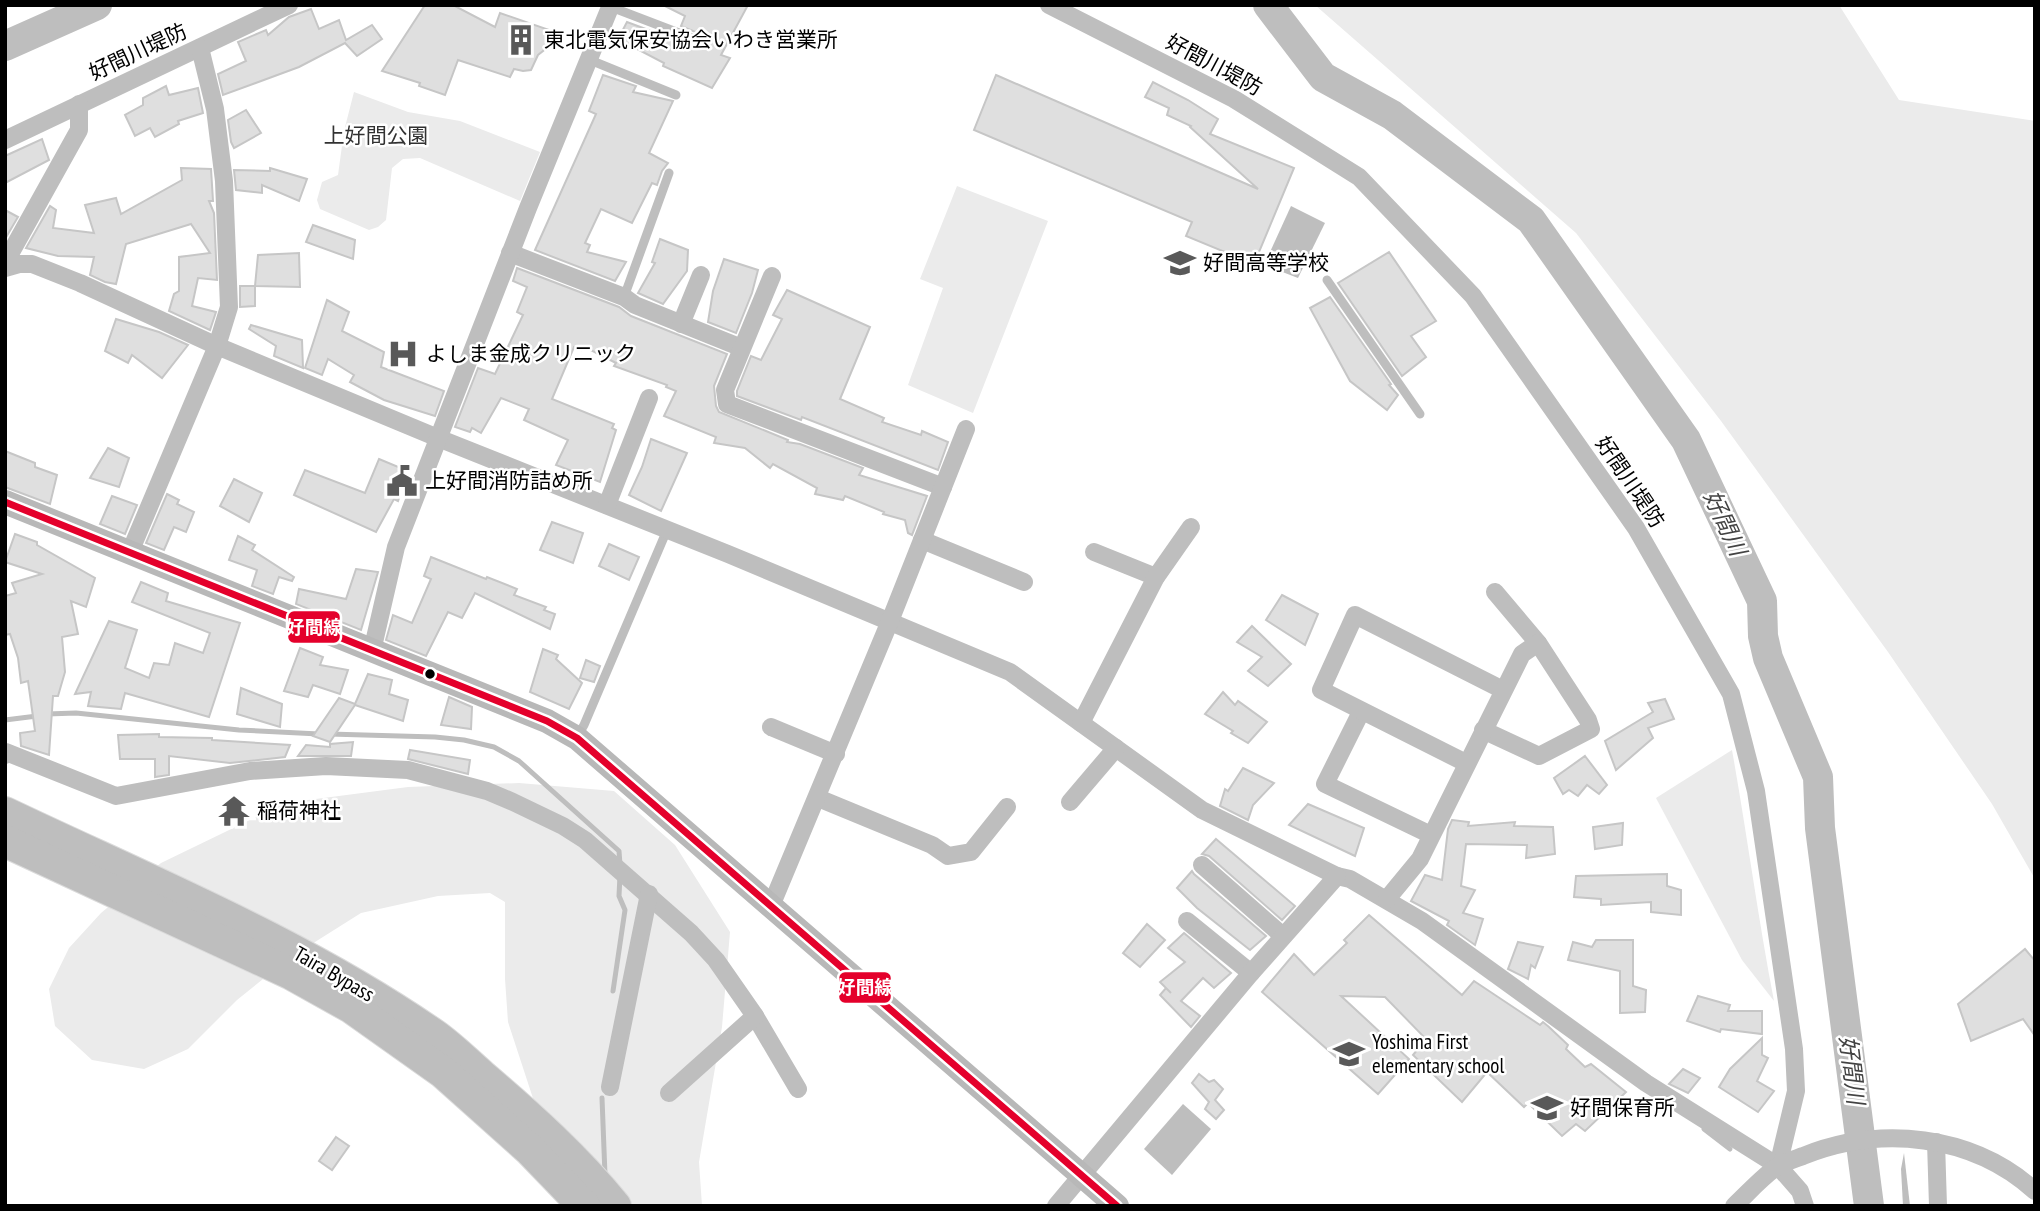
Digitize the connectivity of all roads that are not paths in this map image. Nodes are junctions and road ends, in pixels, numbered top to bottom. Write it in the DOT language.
graph roads {
  1 [pos="289,5"];
  2 [pos="1049,5"];
  3 [pos="611,6"];
  4 [pos="700,41"];
  5 [pos="200,48"];
  6 [pos="590,60"];
  7 [pos="676,95"];
  8 [pos="79,104"];
  9 [pos="5,140"];
  10 [pos="669,173"];
  11 [pos="510,253"];
  12 [pos="5,266"];
  13 [pos="701,275"];
  14 [pos="772,276"];
  15 [pos="1327,280"];
  16 [pos="624,297"];
  17 [pos="681,324"];
  18 [pos="737,345"];
  19 [pos="217,346"];
  20 [pos="649,398"];
  21 [pos="1419,414"];
  22 [pos="966,429"];
  23 [pos="438,438"];
  24 [pos="943,487"];
  25 [pos="5,502"];
  26 [pos="607,505"];
  27 [pos="1191,527"];
  28 [pos="667,530"];
  29 [pos="922,540"];
  30 [pos="130,552"];
  31 [pos="1094,552"];
  32 [pos="1156,577"];
  33 [pos="1024,582"];
  34 [pos="1495,592"];
  35 [pos="890,621"];
  36 [pos="1538,643"];
  37 [pos="372,651"];
  38 [pos="1503,690"];
  39 [pos="1361,712"];
  40 [pos="1083,719"];
  41 [pos="771,727"];
  42 [pos="1483,730"];
  43 [pos="576,738"];
  44 [pos="1116,748"];
  45 [pos="6,753"];
  46 [pos="836,754"];
  47 [pos="1466,762"];
  48 [pos="818,798"];
  49 [pos="1070,802"];
  50 [pos="1007,807"];
  51 [pos="5,813"];
  52 [pos="1431,835"];
  53 [pos="5,841"];
  54 [pos="1202,865"];
  55 [pos="1337,876"];
  56 [pos="649,894"];
  57 [pos="1387,899"];
  58 [pos="771,906"];
  59 [pos="1187,921"];
  60 [pos="1283,936"];
  61 [pos="1251,973"];
  62 [pos="755,1016"];
  63 [pos="610,1087"];
  64 [pos="798,1089"];
  65 [pos="670,1093"];
  66 [pos="1933,1141"];
  67 [pos="1778,1166"];
  68 [pos="1082,1175"];
  69 [pos="2035,1191"];
  70 [pos="599,1199"];
  71 [pos="1056,1206"];
  72 [pos="1117,1206"];
  73 [pos="1734,1206"];
  74 [pos="1805,1206"];
  75 [pos="1938,1206"];
  1 -- 5 [label="street, 好間川堤防"];
  2 -- 67 [label="street, 好間川堤防"];
  3 -- 4 [label="lane"];
  3 -- 6 [label="street"];
  5 -- 8 [label="street, 好間川堤防"];
  5 -- 19 [label="street"];
  6 -- 7 [label="lane"];
  6 -- 11 [label="street"];
  8 -- 9 [label="street, 好間川堤防"];
  8 -- 12 [label="street"];
  10 -- 16 [label="lane"];
  11 -- 16 [label="street"];
  11 -- 23 [label="street"];
  12 -- 19 [label="street"];
  13 -- 17 [label="street"];
  14 -- 24 [label="street"];
  15 -- 21 [label="lane"];
  16 -- 17 [label="street"];
  17 -- 18 [label="street"];
  19 -- 23 [label="street"];
  19 -- 30 [label="street"];
  20 -- 26 [label="street"];
  22 -- 24 [label="street"];
  23 -- 26 [label="street"];
  23 -- 37 [label="street"];
  24 -- 29 [label="street"];
  25 -- 30 [label="street"];
  26 -- 28 [label="street"];
  27 -- 32 [label="street"];
  28 -- 35 [label="street"];
  28 -- 43 [label="lane"];
  29 -- 33 [label="street"];
  29 -- 35 [label="street"];
  30 -- 37 [label="street"];
  31 -- 32 [label="street"];
  32 -- 40 [label="street"];
  34 -- 36 [label="street"];
  35 -- 40 [label="street"];
  35 -- 46 [label="street"];
  36 -- 38 [label="street"];
  36 -- 42 [label="street"];
  37 -- 43 [label="street"];
  38 -- 39 [label="street"];
  38 -- 42 [label="street"];
  39 -- 47 [label="street"];
  39 -- 52 [label="street"];
  40 -- 44 [label="street"];
  41 -- 46 [label="street"];
  42 -- 47 [label="street"];
  43 -- 58 [label="street"];
  44 -- 49 [label="street"];
  44 -- 55 [label="street"];
  45 -- 56 [label="street"];
  46 -- 48 [label="street"];
  47 -- 52 [label="street"];
  48 -- 50 [label="street"];
  48 -- 58 [label="street"];
  51 -- 70 [label="highway, Taira Bypass"];
  52 -- 57 [label="street"];
  53 -- 70 [label="highway, Taira Bypass"];
  54 -- 60 [label="street"];
  55 -- 57 [label="street"];
  55 -- 60 [label="street"];
  56 -- 62 [label="street"];
  56 -- 63 [label="street"];
  57 -- 67 [label="street"];
  58 -- 68 [label="street"];
  59 -- 61 [label="street"];
  60 -- 61 [label="street"];
  61 -- 68 [label="street"];
  62 -- 64 [label="street"];
  62 -- 65 [label="street"];
  66 -- 67 [label="street"];
  66 -- 69 [label="street"];
  66 -- 75 [label="street"];
  67 -- 73 [label="street"];
  67 -- 74 [label="street"];
  68 -- 71 [label="street"];
  68 -- 72 [label="street"];
}
